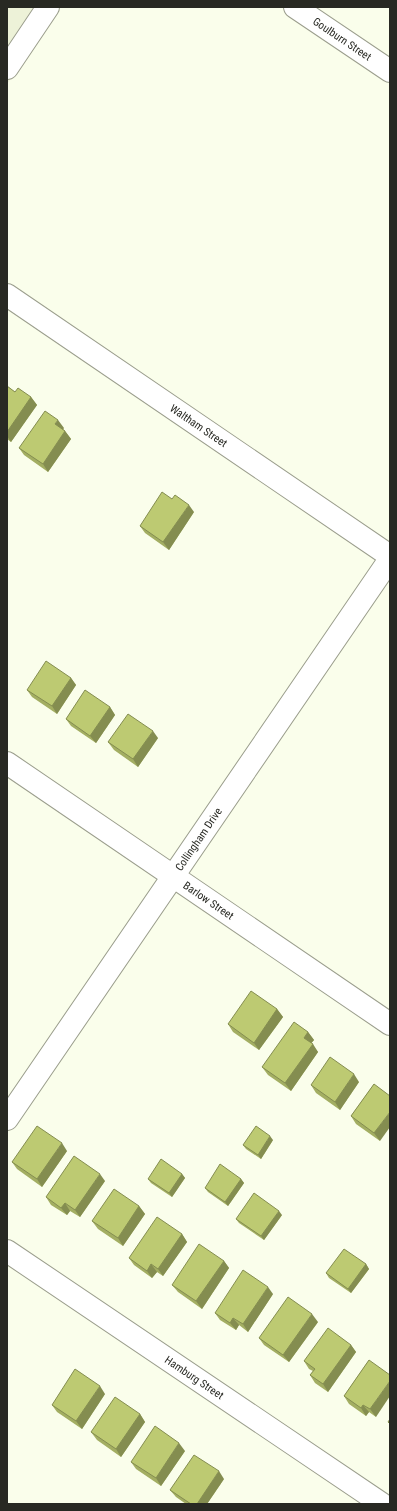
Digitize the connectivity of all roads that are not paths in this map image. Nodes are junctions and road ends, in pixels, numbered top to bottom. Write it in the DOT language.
graph roads {
  1 [pos="48,7"];
  2 [pos="295,7"];
  3 [pos="7,68"];
  4 [pos="390,71"];
  5 [pos="7,296"];
  6 [pos="390,558"];
  7 [pos="7,763"];
  8 [pos="173,876"];
  9 [pos="390,1024"];
  10 [pos="7,1119"];
  11 [pos="7,1251"];
  12 [pos="382,1504"];
  1 -- 3 [label="street"];
  2 -- 4 [label="street, Goulburn Street"];
  5 -- 6 [label="street, Waltham Street"];
  6 -- 8 [label="street, Collingham Drive"];
  7 -- 8 [label="street, Barlow Street"];
  8 -- 9 [label="street, Barlow Street"];
  8 -- 10 [label="street, Collingham Drive"];
  11 -- 12 [label="street, Hamburg Street"];
}
